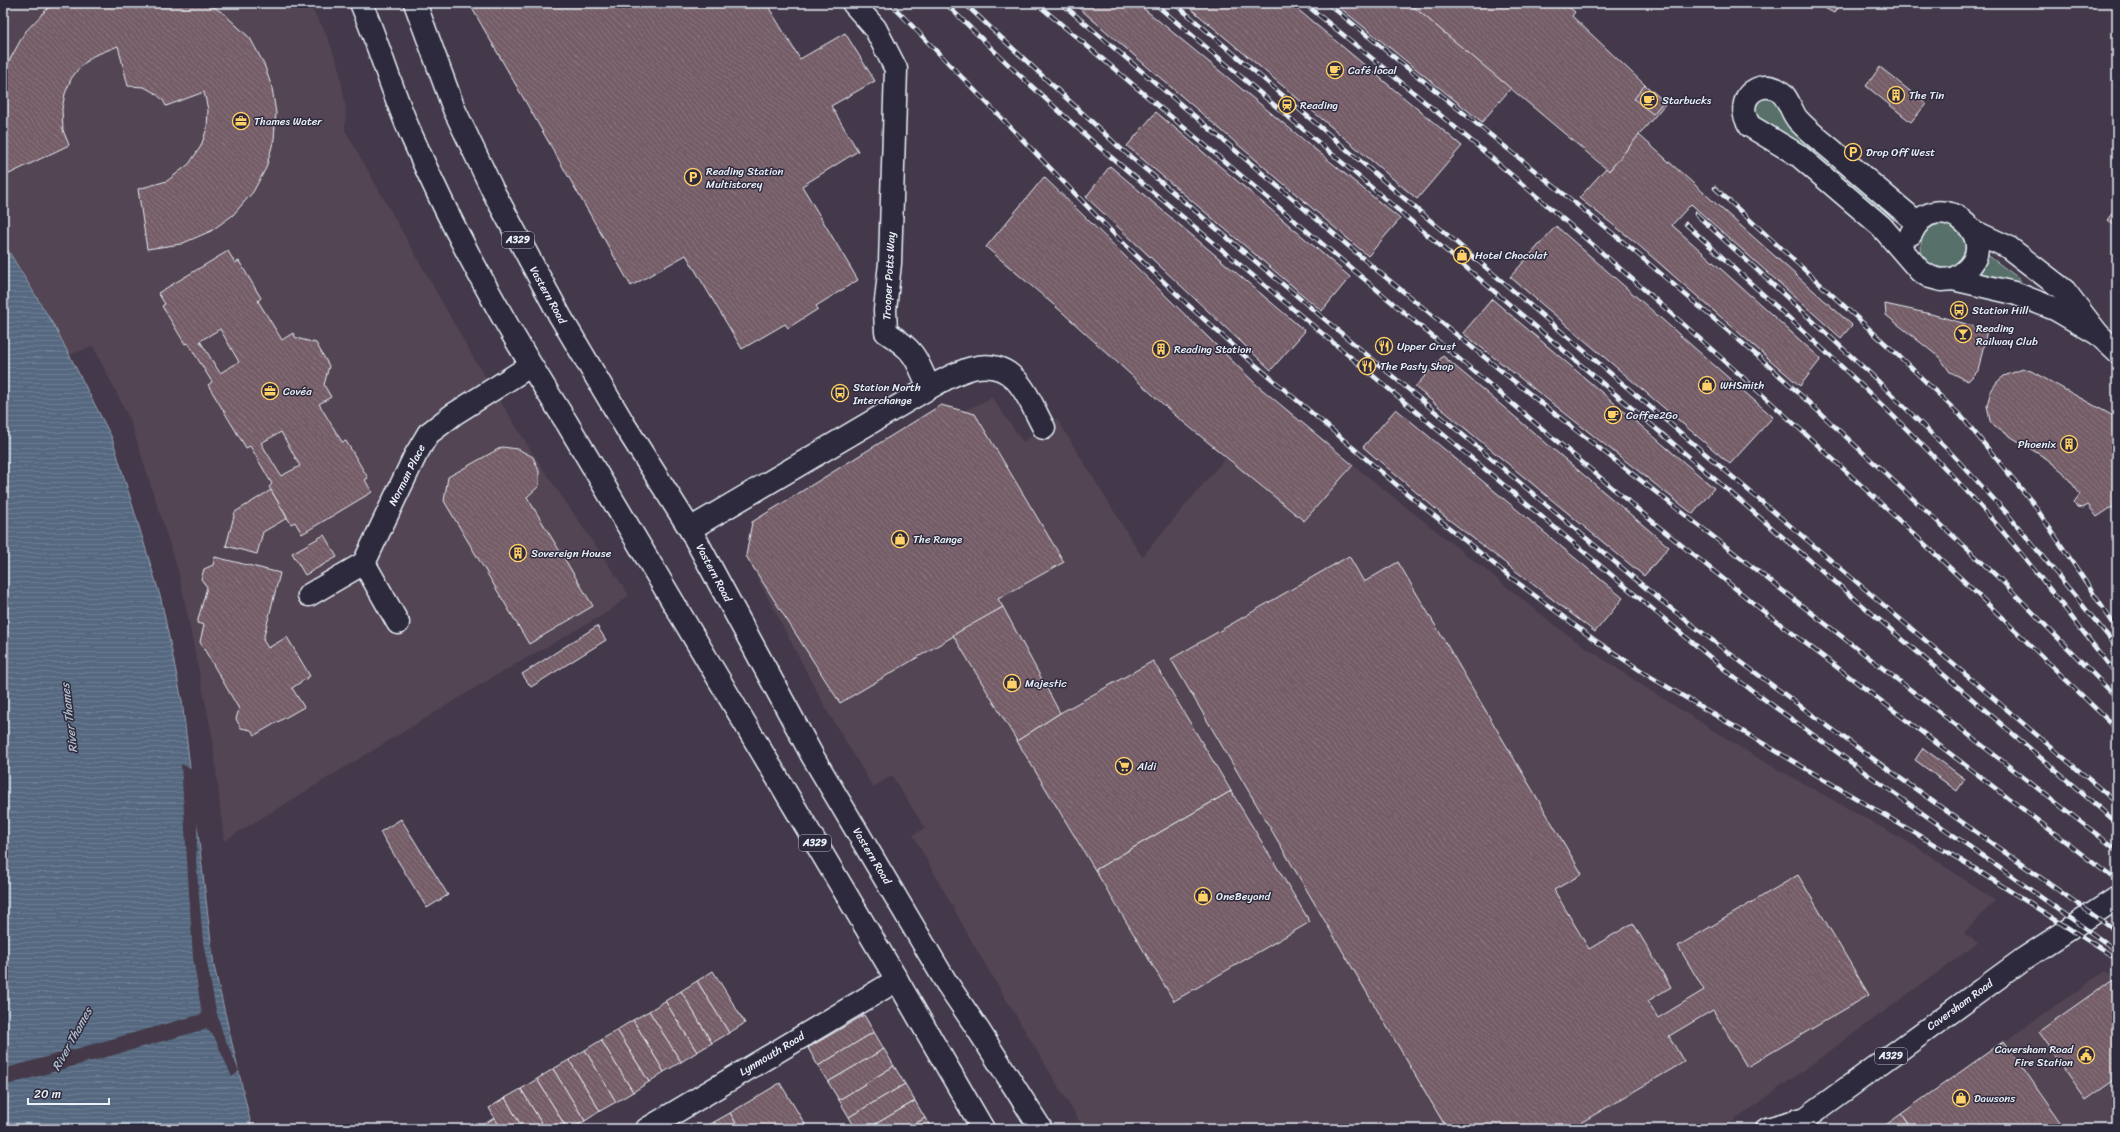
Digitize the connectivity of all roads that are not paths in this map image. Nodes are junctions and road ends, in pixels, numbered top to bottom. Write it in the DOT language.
graph roads {
  1 [pos="361,3"];
  2 [pos="415,3"];
  3 [pos="853,3"];
  4 [pos="1918,223"];
  5 [pos="1973,230"];
  6 [pos="1912,261"];
  7 [pos="1953,279"];
  8 [pos="2098,334"];
  9 [pos="2117,352"];
  10 [pos="530,366"];
  11 [pos="929,388"];
  12 [pos="1044,428"];
  13 [pos="690,529"];
  14 [pos="364,563"];
  15 [pos="309,595"];
  16 [pos="398,623"];
  17 [pos="2117,898"];
  18 [pos="897,980"];
  19 [pos="1803,1124"];
  20 [pos="647,1129"];
  21 [pos="983,1129"];
  22 [pos="1041,1129"];
  23 [pos="1767,1129"];
  1 -- 10 [label="main road, A329"];
  2 -- 13 [label="main road, Vastern Road / A329"];
  3 -- 11 [label="main road, Trooper Potts Way"];
  4 -- 5 [label="main road"];
  4 -- 6 [label="main road"];
  4 -- 6 [label="main road"];
  5 -- 7 [label="main road"];
  5 -- 8 [label="main road"];
  6 -- 7 [label="main road"];
  7 -- 8 [label="main road"];
  8 -- 9 [label="main road"];
  10 -- 14 [label="main road, Norman Place"];
  10 -- 18 [label="main road, A329"];
  11 -- 12 [label="main road"];
  11 -- 13 [label="main road"];
  13 -- 22 [label="main road, Vastern Road / A329"];
  14 -- 15 [label="main road"];
  14 -- 16 [label="main road"];
  17 -- 19 [label="main road, Caversham Road / A329"];
  18 -- 20 [label="main road, Lynmouth Road"];
  18 -- 21 [label="main road, A329"];
  19 -- 23 [label="main road, Caversham Road / A329"];
}
